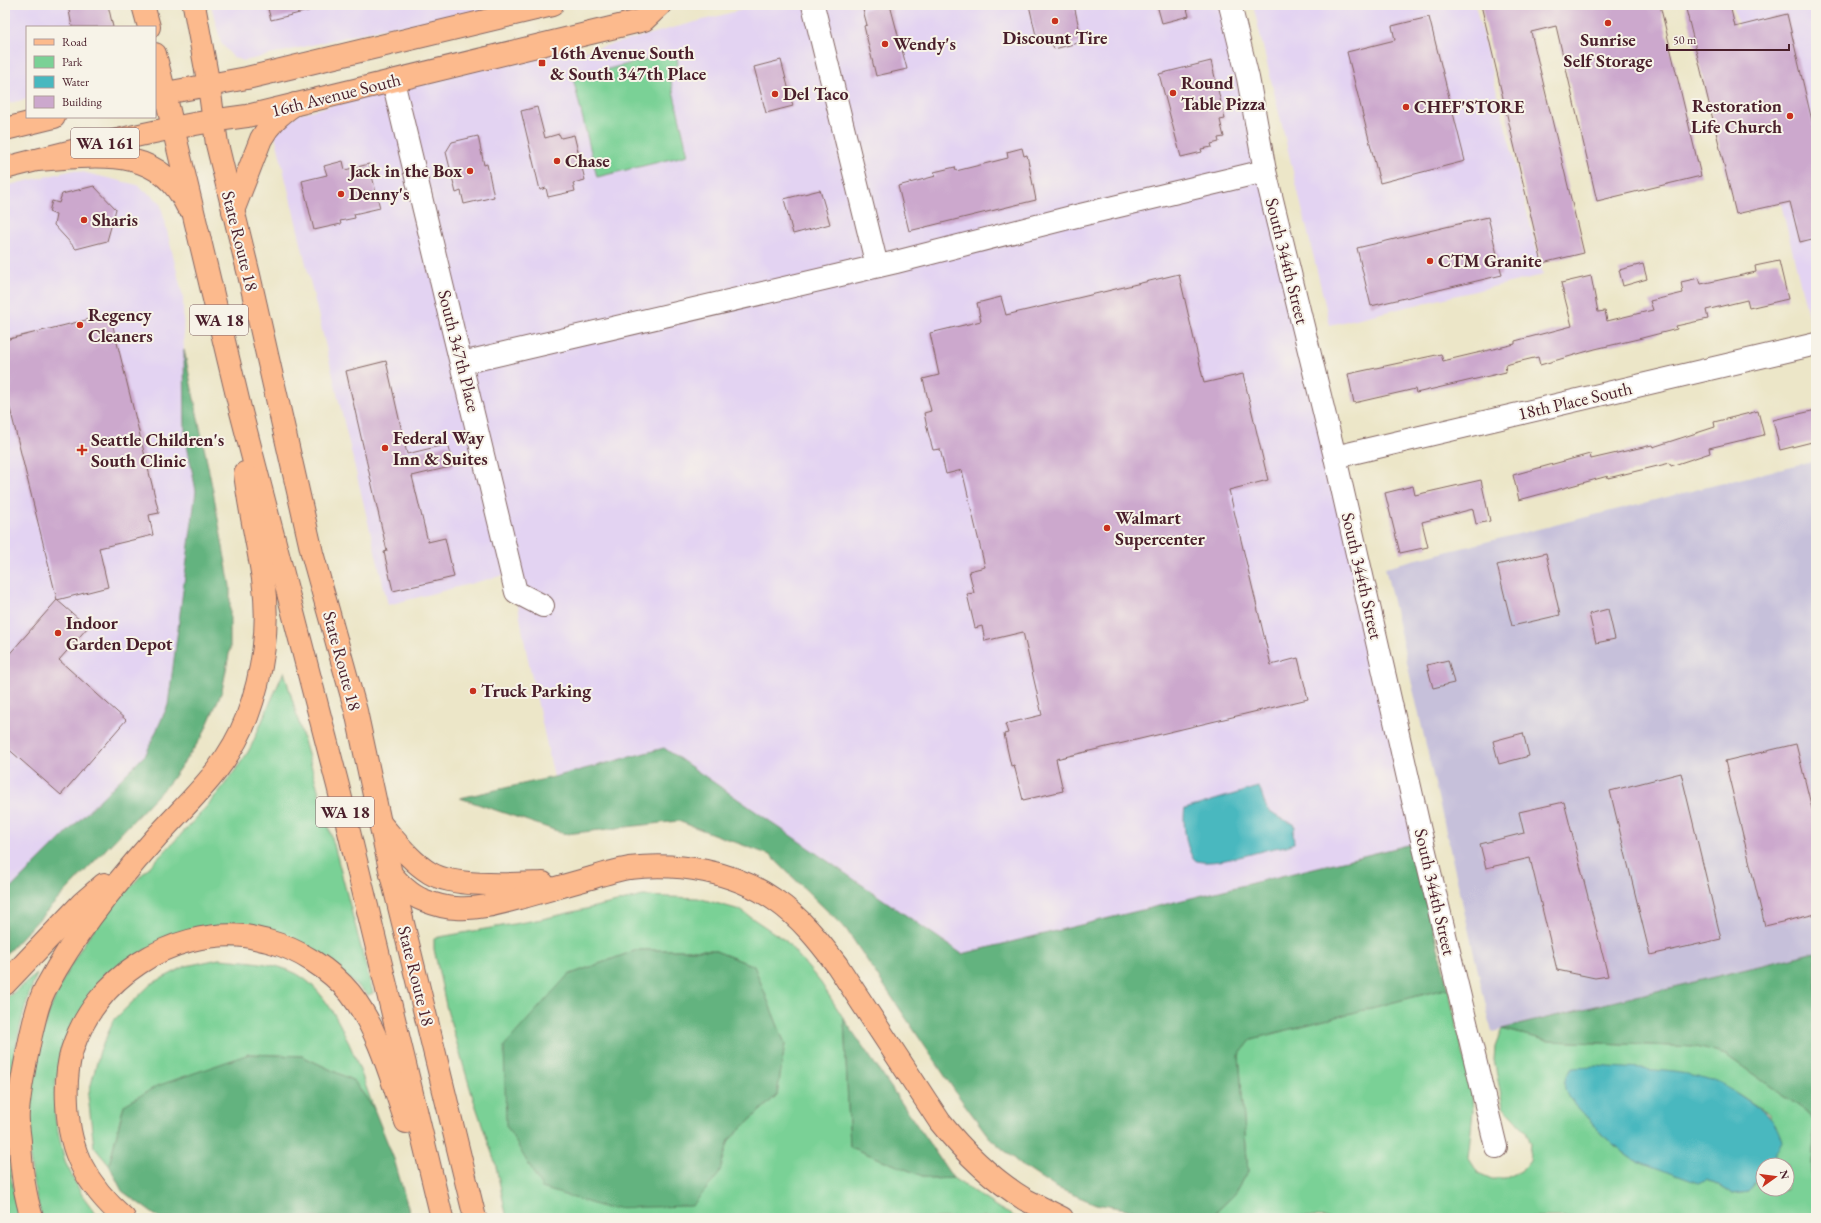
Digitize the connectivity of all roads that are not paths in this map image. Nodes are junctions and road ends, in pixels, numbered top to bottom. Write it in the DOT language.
graph roads {
  1 [pos="144,5"];
  2 [pos="194,5"];
  3 [pos="552,5"];
  4 [pos="660,5"];
  5 [pos="813,5"];
  6 [pos="1230,5"];
  7 [pos="149,26"];
  8 [pos="156,59"];
  9 [pos="393,80"];
  10 [pos="212,103"];
  11 [pos="295,104"];
  12 [pos="166,107"];
  13 [pos="156,111"];
  14 [pos="50,118"];
  15 [pos="139,118"];
  16 [pos="5,129"];
  17 [pos="36,160"];
  18 [pos="5,168"];
  19 [pos="1265,171"];
  20 [pos="233,211"];
  21 [pos="198,232"];
  22 [pos="877,266"];
  23 [pos="1816,344"];
  24 [pos="462,363"];
  25 [pos="240,408"];
  26 [pos="1335,457"];
  27 [pos="543,606"];
  28 [pos="378,820"];
  29 [pos="153,841"];
  30 [pos="390,874"];
  31 [pos="574,883"];
  32 [pos="5,984"];
  33 [pos="1496,1147"];
  34 [pos="32,1218"];
  35 [pos="124,1218"];
  36 [pos="441,1218"];
  37 [pos="475,1218"];
  38 [pos="1062,1218"];
  1 -- 7 [label="main road"];
  2 -- 10 [label="main road, WA 18"];
  3 -- 10 [label="main road, 16th Avenue South"];
  4 -- 9 [label="main road, 16th Avenue South"];
  5 -- 22 [label="street"];
  6 -- 19 [label="street, South 344th Street"];
  8 -- 12 [label="main road, WA 18"];
  9 -- 11 [label="main road, 16th Avenue South"];
  9 -- 24 [label="street, South 347th Place"];
  10 -- 11 [label="main road, 16th Avenue South"];
  10 -- 12 [label="main road, 16th Avenue South / WA 161"];
  10 -- 12 [label="main road, 16th Avenue South / WA 161"];
  10 -- 20 [label="main road, State Route 18 / WA 18"];
  11 -- 20 [label="main road"];
  12 -- 13 [label="main road, 16th Avenue South / WA 161"];
  12 -- 21 [label="main road, State Route 18 / WA 18"];
  14 -- 16 [label="main road, WA 161"];
  15 -- 17 [label="main road, 16th Avenue South / WA 161"];
  17 -- 18 [label="main road, 16th Avenue South / WA 161"];
  17 -- 21 [label="main road"];
  19 -- 22 [label="street"];
  19 -- 26 [label="street, South 344th Street"];
  20 -- 28 [label="main road, State Route 18 / WA 18"];
  21 -- 25 [label="main road, State Route 18 / WA 18"];
  22 -- 24 [label="street"];
  23 -- 26 [label="street, 18th Place South"];
  24 -- 27 [label="street, South 347th Place"];
  25 -- 29 [label="main road"];
  25 -- 36 [label="main road, State Route 18 / WA 18"];
  26 -- 33 [label="street, South 344th Street"];
  28 -- 30 [label="main road, State Route 18 / WA 18"];
  28 -- 31 [label="main road"];
  29 -- 32 [label="main road"];
  29 -- 34 [label="main road"];
  30 -- 31 [label="main road"];
  30 -- 37 [label="main road, State Route 18 / WA 18"];
  31 -- 38 [label="main road"];
  35 -- 36 [label="main road"];
}
